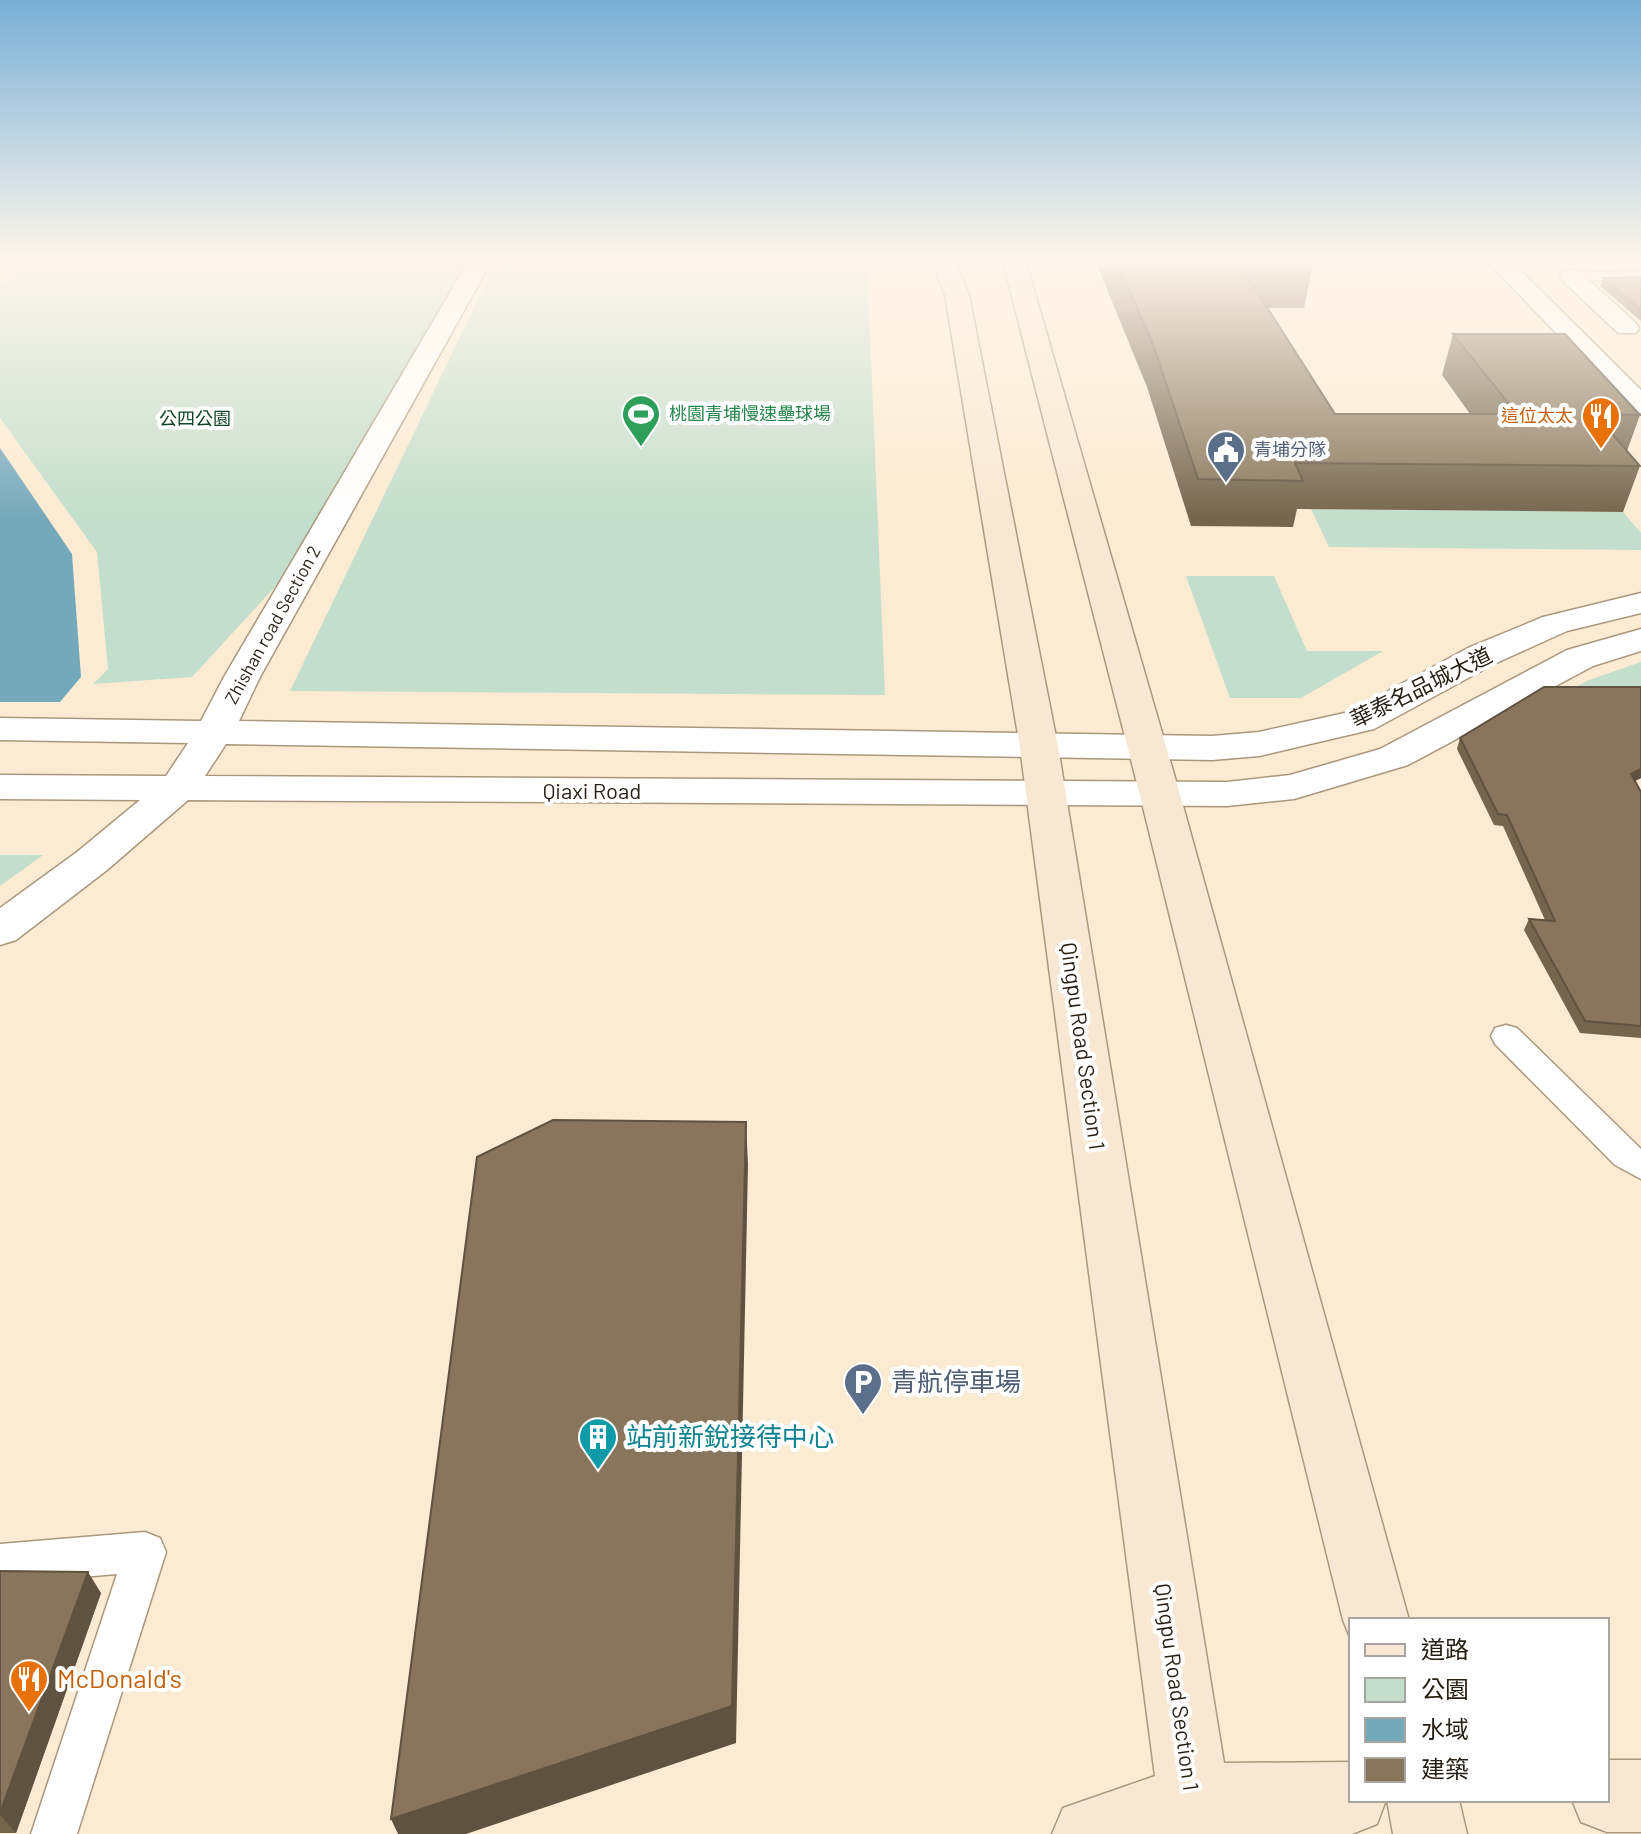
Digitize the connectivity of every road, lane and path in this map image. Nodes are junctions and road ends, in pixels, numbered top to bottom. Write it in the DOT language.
graph roads {
  1 [pos="431,348"];
  2 [pos="967,348"];
  3 [pos="1037,348"];
  4 [pos="1584,348"];
  5 [pos="1641,405"];
  6 [pos="1641,603"];
  7 [pos="1641,640"];
  8 [pos="0,729"];
  9 [pos="214,733"];
  10 [pos="1039,747"];
  11 [pos="1147,747"];
  12 [pos="12,787"];
  13 [pos="178,788"];
  14 [pos="1045,794"];
  15 [pos="1160,795"];
  16 [pos="0,930"];
  17 [pos="1506,1036"];
  18 [pos="1641,1166"];
  19 [pos="0,1564"];
  20 [pos="1375,1618"];
  21 [pos="1609,1796"];
  22 [pos="1641,1796"];
  23 [pos="1349,1798"];
  24 [pos="1423,1802"];
  25 [pos="1196,1816"];
  26 [pos="54,1834"];
  27 [pos="1089,1834"];
  28 [pos="1430,1834"];
  1 -- 9 [label="street, Zhishan road Section 2"];
  2 -- 10 [label="main road, Qingpu Road Section 1"];
  3 -- 11 [label="main road"];
  4 -- 5 [label="street"];
  6 -- 11 [label="street, 華泰名品城大道"];
  7 -- 15 [label="street, 華泰名品城大道"];
  8 -- 9 [label="street"];
  9 -- 10 [label="street"];
  9 -- 13 [label="street, Zhishan road Section 2"];
  10 -- 11 [label="street"];
  10 -- 14 [label="main road, Qingpu Road Section 1"];
  11 -- 15 [label="main road"];
  12 -- 13 [label="street, Qiaxi Road"];
  13 -- 14 [label="street, Qiaxi Road"];
  13 -- 16 [label="street, Zhishan road Section 2"];
  14 -- 15 [label="street, Qiaxi Road"];
  14 -- 25 [label="main road, Qingpu Road Section 1"];
  15 -- 20 [label="main road"];
  17 -- 18 [label="lane"];
  19 -- 26 [label="lane"];
  21 -- 22 [label="main road"];
  23 -- 25 [label="main road"];
  24 -- 28 [label="main road"];
  25 -- 27 [label="main road"];
}
